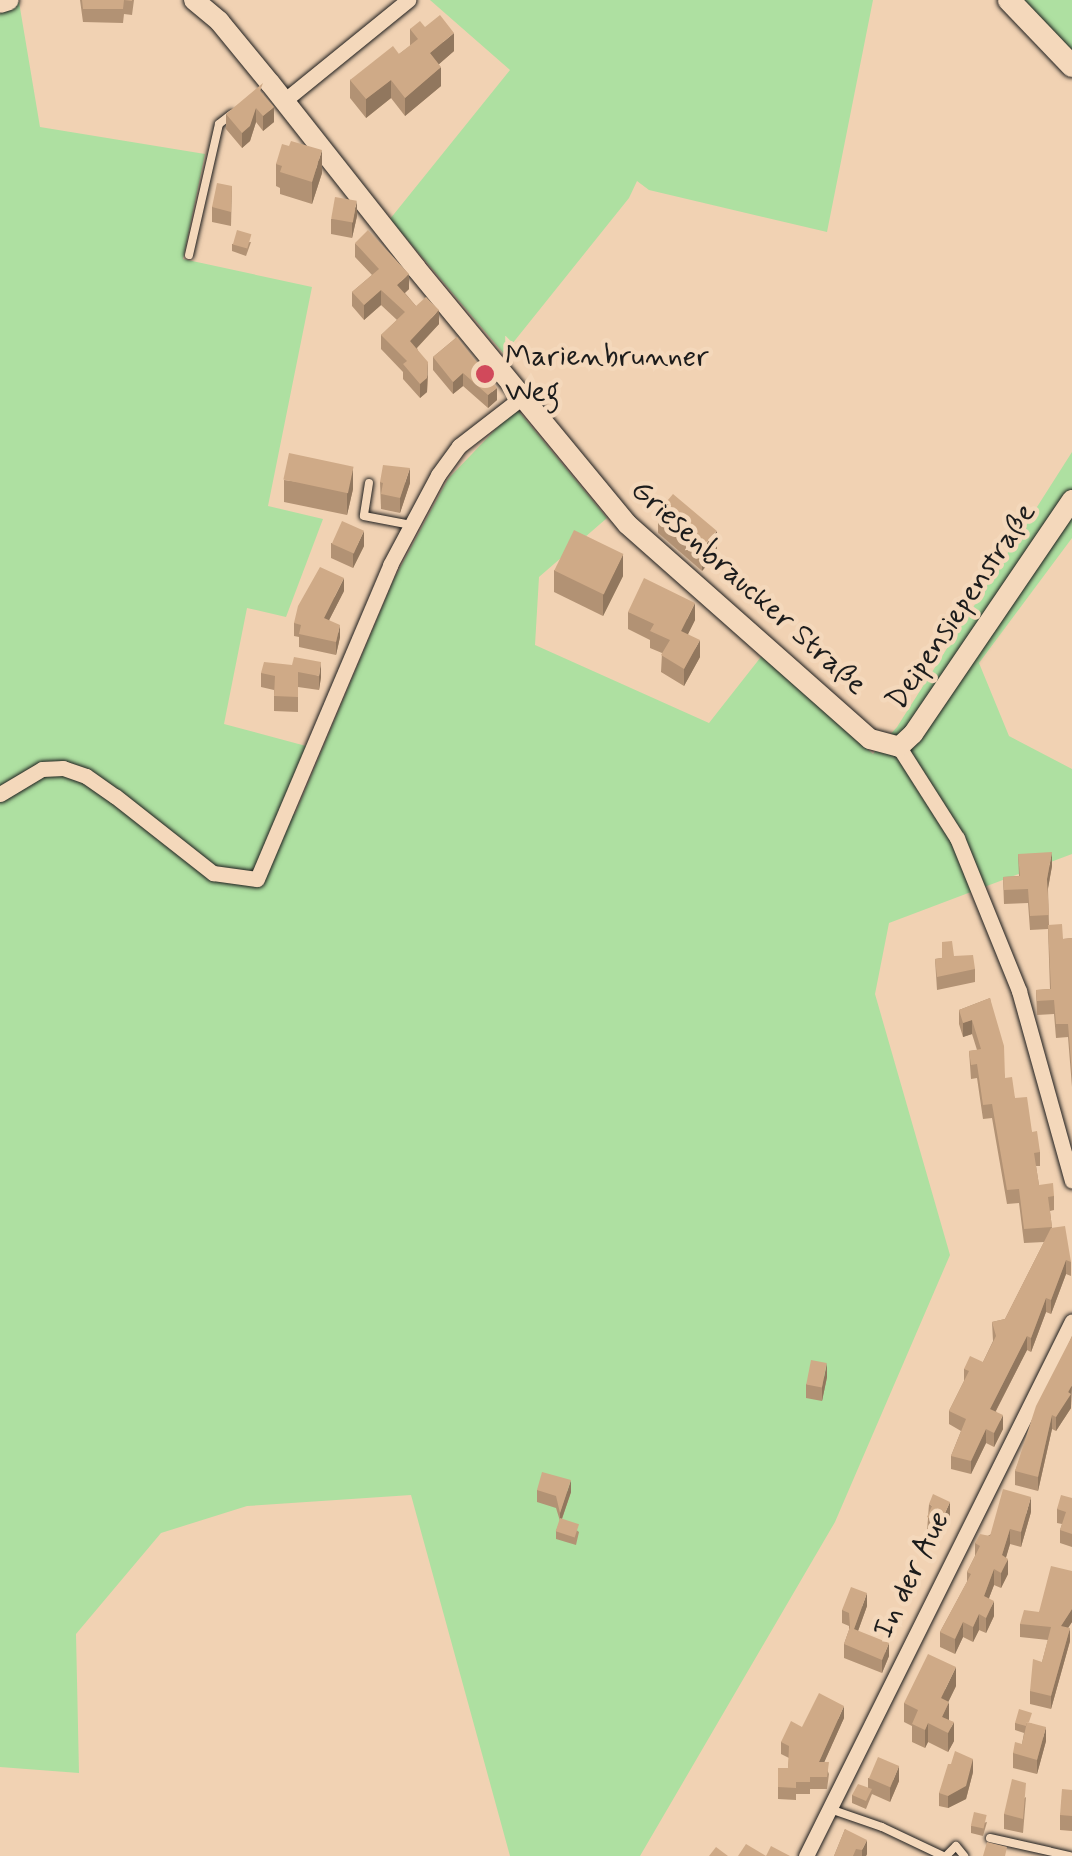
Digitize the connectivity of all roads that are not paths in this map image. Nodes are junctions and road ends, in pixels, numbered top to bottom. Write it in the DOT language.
graph roads {
  1 [pos="9,0"];
  2 [pos="194,0"];
  3 [pos="408,0"];
  4 [pos="1009,0"];
  5 [pos="0,3"];
  6 [pos="1072,66"];
  7 [pos="285,100"];
  8 [pos="245,103"];
  9 [pos="190,256"];
  10 [pos="521,398"];
  11 [pos="369,483"];
  12 [pos="1072,500"];
  13 [pos="411,525"];
  14 [pos="899,746"];
  15 [pos="0,794"];
  16 [pos="1072,1181"];
  17 [pos="1072,1321"];
  18 [pos="830,1809"];
  19 [pos="990,1838"];
  20 [pos="806,1856"];
  21 [pos="944,1856"];
  22 [pos="964,1856"];
  23 [pos="1070,1856"];
  1 -- 5 [label="street"];
  2 -- 7 [label="street, Griesenbraucker Straße"];
  3 -- 7 [label="street"];
  4 -- 6 [label="main road"];
  7 -- 10 [label="street, Griesenbraucker Straße"];
  8 -- 9 [label="lane"];
  10 -- 13 [label="street"];
  10 -- 14 [label="street, Griesenbraucker Straße"];
  11 -- 13 [label="lane"];
  12 -- 14 [label="street, Deipensiepenstraße"];
  13 -- 15 [label="street"];
  14 -- 16 [label="street"];
  17 -- 18 [label="street, In der Aue"];
  18 -- 20 [label="street, In der Aue"];
  18 -- 21 [label="lane"];
  19 -- 23 [label="lane"];
  21 -- 22 [label="lane"];
}
